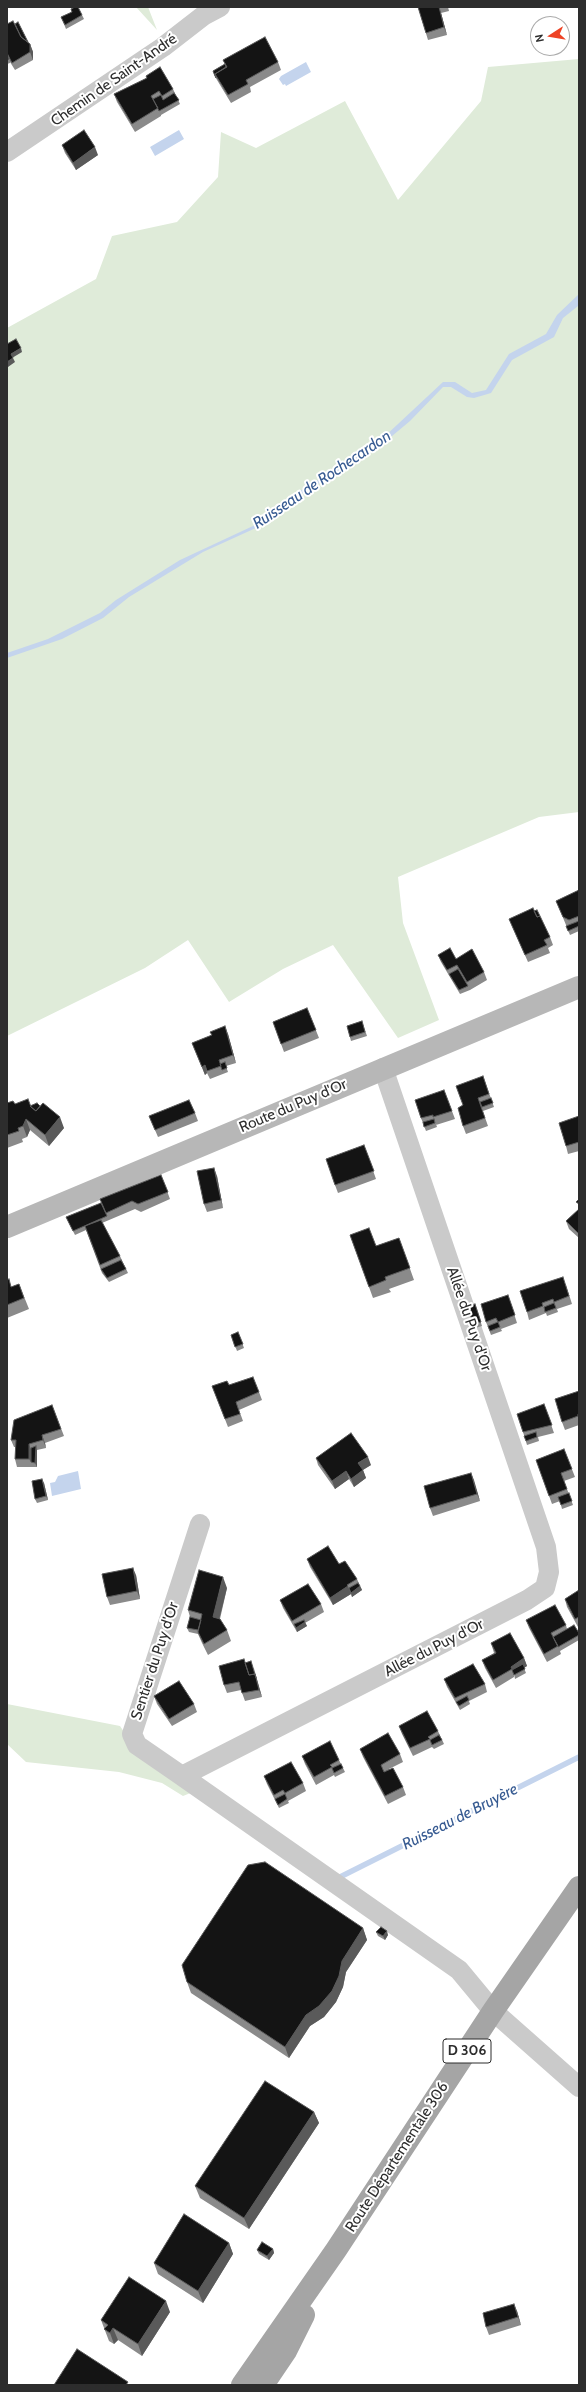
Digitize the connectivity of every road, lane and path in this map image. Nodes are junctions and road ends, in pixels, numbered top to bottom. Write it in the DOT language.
graph roads {
  1 [pos="220,7"];
  2 [pos="7,152"];
  3 [pos="579,987"];
  4 [pos="383,1068"];
  5 [pos="7,1226"];
  6 [pos="200,1524"];
  7 [pos="182,1776"];
  8 [pos="579,1887"];
  9 [pos="493,2011"];
  10 [pos="579,2088"];
  11 [pos="336,2250"];
  12 [pos="242,2385"];
  13 [pos="263,2385"];
  1 -- 2 [label="street, Chemin de Saint-André"];
  3 -- 4 [label="main road, Route du Puy d'Or"];
  4 -- 5 [label="main road, Route du Puy d'Or"];
  4 -- 7 [label="street, Allée du Puy d'Or"];
  6 -- 7 [label="street, Sentier du Puy d'Or"];
  7 -- 9 [label="street"];
  8 -- 9 [label="main road, Route Départementale 306 / D 306"];
  9 -- 10 [label="street"];
  9 -- 11 [label="main road, Route Départementale 306 / D 306"];
  11 -- 12 [label="main road, Route Départementale 306 / D 306"];
  11 -- 13 [label="main road, Route Départementale 306 / D 306"];
}
